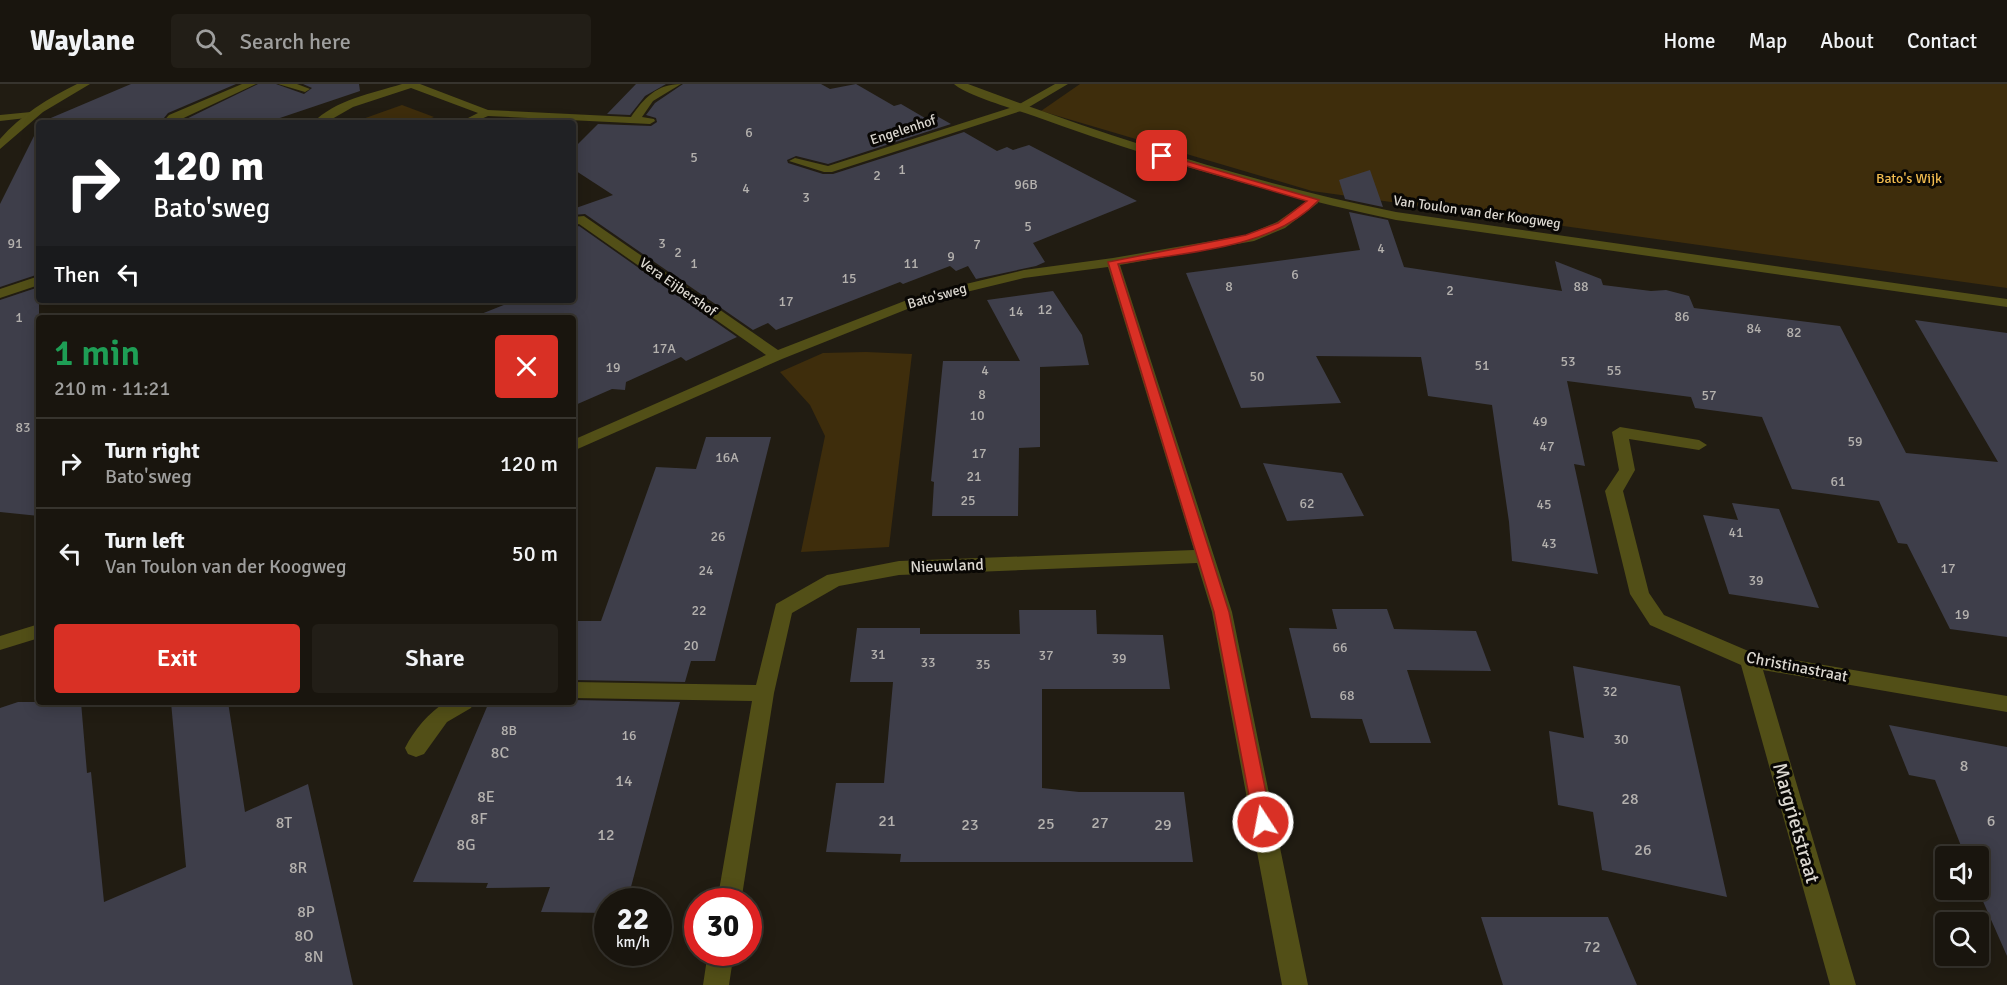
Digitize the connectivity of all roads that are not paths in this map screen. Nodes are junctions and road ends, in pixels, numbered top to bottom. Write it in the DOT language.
graph roads {
  1 [pos="85,84"];
  2 [pos="251,84"];
  3 [pos="283,84"];
  4 [pos="411,84"];
  5 [pos="675,84"];
  6 [pos="959,84"];
  7 [pos="1063,84"];
  8 [pos="305,89"];
  9 [pos="1020,108"];
  10 [pos="487,113"];
  11 [pos="31,115"];
  12 [pos="0,118"];
  13 [pos="635,119"];
  14 [pos="170,120"];
  15 [pos="321,120"];
  16 [pos="470,120"];
  17 [pos="650,121"];
  18 [pos="0,146"];
  19 [pos="795,161"];
  20 [pos="1314,200"];
  21 [pos="576,219"];
  22 [pos="1113,262"];
  23 [pos="36,281"];
  24 [pos="0,294"];
  25 [pos="2007,303"];
  26 [pos="777,356"];
  27 [pos="576,445"];
  28 [pos="1699,445"];
  29 [pos="1206,556"];
  30 [pos="36,632"];
  31 [pos="0,643"];
  32 [pos="1750,660"];
  33 [pos="576,690"];
  34 [pos="764,693"];
  35 [pos="2007,704"];
  36 [pos="459,705"];
  37 [pos="416,747"];
  38 [pos="731,888"];
  39 [pos="719,966"];
  40 [pos="716,985"];
  41 [pos="1295,985"];
  42 [pos="1842,985"];
  1 -- 11 [label="street"];
  2 -- 14 [label="street"];
  3 -- 8 [label="street"];
  4 -- 10 [label="street"];
  4 -- 15 [label="street"];
  5 -- 13 [label="street"];
  6 -- 9 [label="street, Van Toulon van der Koogweg"];
  7 -- 9 [label="street, Engelenhof"];
  9 -- 19 [label="street, Engelenhof"];
  9 -- 20 [label="street, Van Toulon van der Koogweg"];
  10 -- 13 [label="street"];
  10 -- 16 [label="street"];
  11 -- 12 [label="street"];
  11 -- 18 [label="street"];
  13 -- 17 [label="street"];
  20 -- 22 [label="street, Bato'sweg"];
  20 -- 25 [label="street, Van Toulon van der Koogweg"];
  21 -- 26 [label="street, Vera Eijbershof"];
  22 -- 26 [label="street, Bato'sweg"];
  22 -- 29 [label="street"];
  23 -- 24 [label="street"];
  26 -- 27 [label="street, Bato'sweg"];
  28 -- 32 [label="street, Christinastraat"];
  29 -- 34 [label="street, Nieuwland"];
  29 -- 41 [label="street"];
  30 -- 31 [label="street"];
  32 -- 35 [label="street, Christinastraat"];
  32 -- 42 [label="street, Margrietstraat"];
  33 -- 34 [label="street"];
  34 -- 38 [label="street, Nieuwland"];
  36 -- 37 [label="street"];
  39 -- 40 [label="street"];
}
